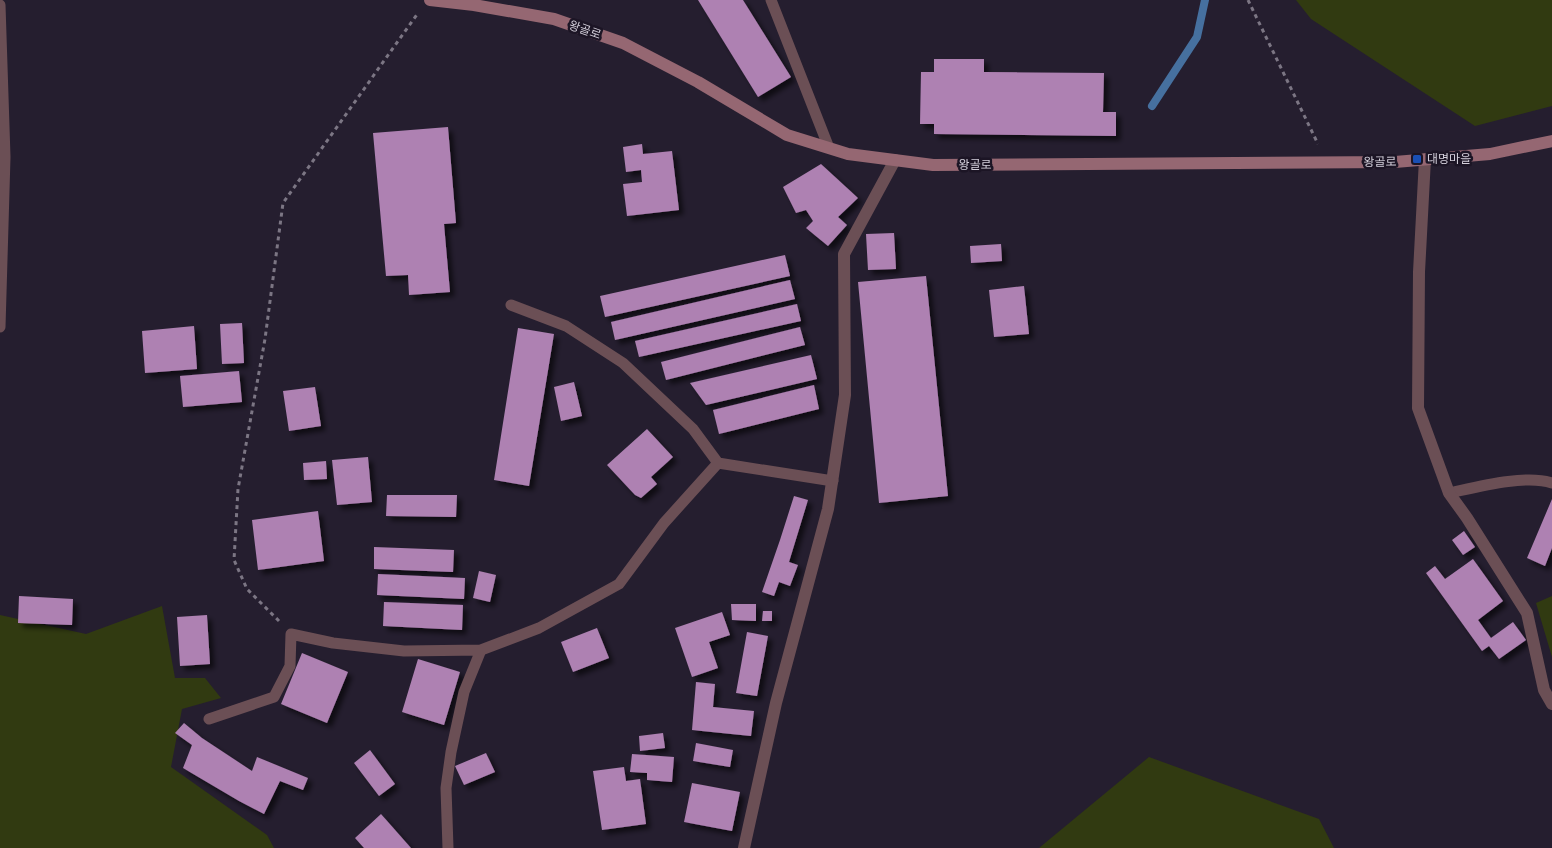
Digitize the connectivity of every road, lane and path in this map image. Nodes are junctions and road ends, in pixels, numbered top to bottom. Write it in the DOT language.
graph roads {
  1 [pos="771,0"];
  2 [pos="1248,0"];
  3 [pos="426,4"];
  4 [pos="0,5"];
  5 [pos="1552,141"];
  6 [pos="829,148"];
  7 [pos="895,160"];
  8 [pos="1426,160"];
  9 [pos="1327,162"];
  10 [pos="511,305"];
  11 [pos="0,327"];
  12 [pos="718,463"];
  13 [pos="833,481"];
  14 [pos="1552,482"];
  15 [pos="1449,493"];
  16 [pos="291,634"];
  17 [pos="481,650"];
  18 [pos="1552,704"];
  19 [pos="209,719"];
  20 [pos="448,848"];
  21 [pos="744,848"];
  1 -- 6 [label="lane"];
  2 -- 9 [label="path"];
  3 -- 6 [label="main road, 왕골로"];
  3 -- 16 [label="path"];
  4 -- 11 [label="lane"];
  5 -- 8 [label="main road, 왕골로"];
  6 -- 7 [label="main road, 왕골로"];
  7 -- 9 [label="main road, 왕골로"];
  7 -- 13 [label="street"];
  8 -- 9 [label="main road, 왕골로"];
  8 -- 15 [label="street"];
  10 -- 12 [label="lane"];
  12 -- 13 [label="lane"];
  12 -- 17 [label="lane"];
  13 -- 21 [label="street"];
  14 -- 15 [label="lane"];
  15 -- 18 [label="street"];
  16 -- 17 [label="lane"];
  16 -- 19 [label="lane"];
  17 -- 20 [label="lane"];
}
